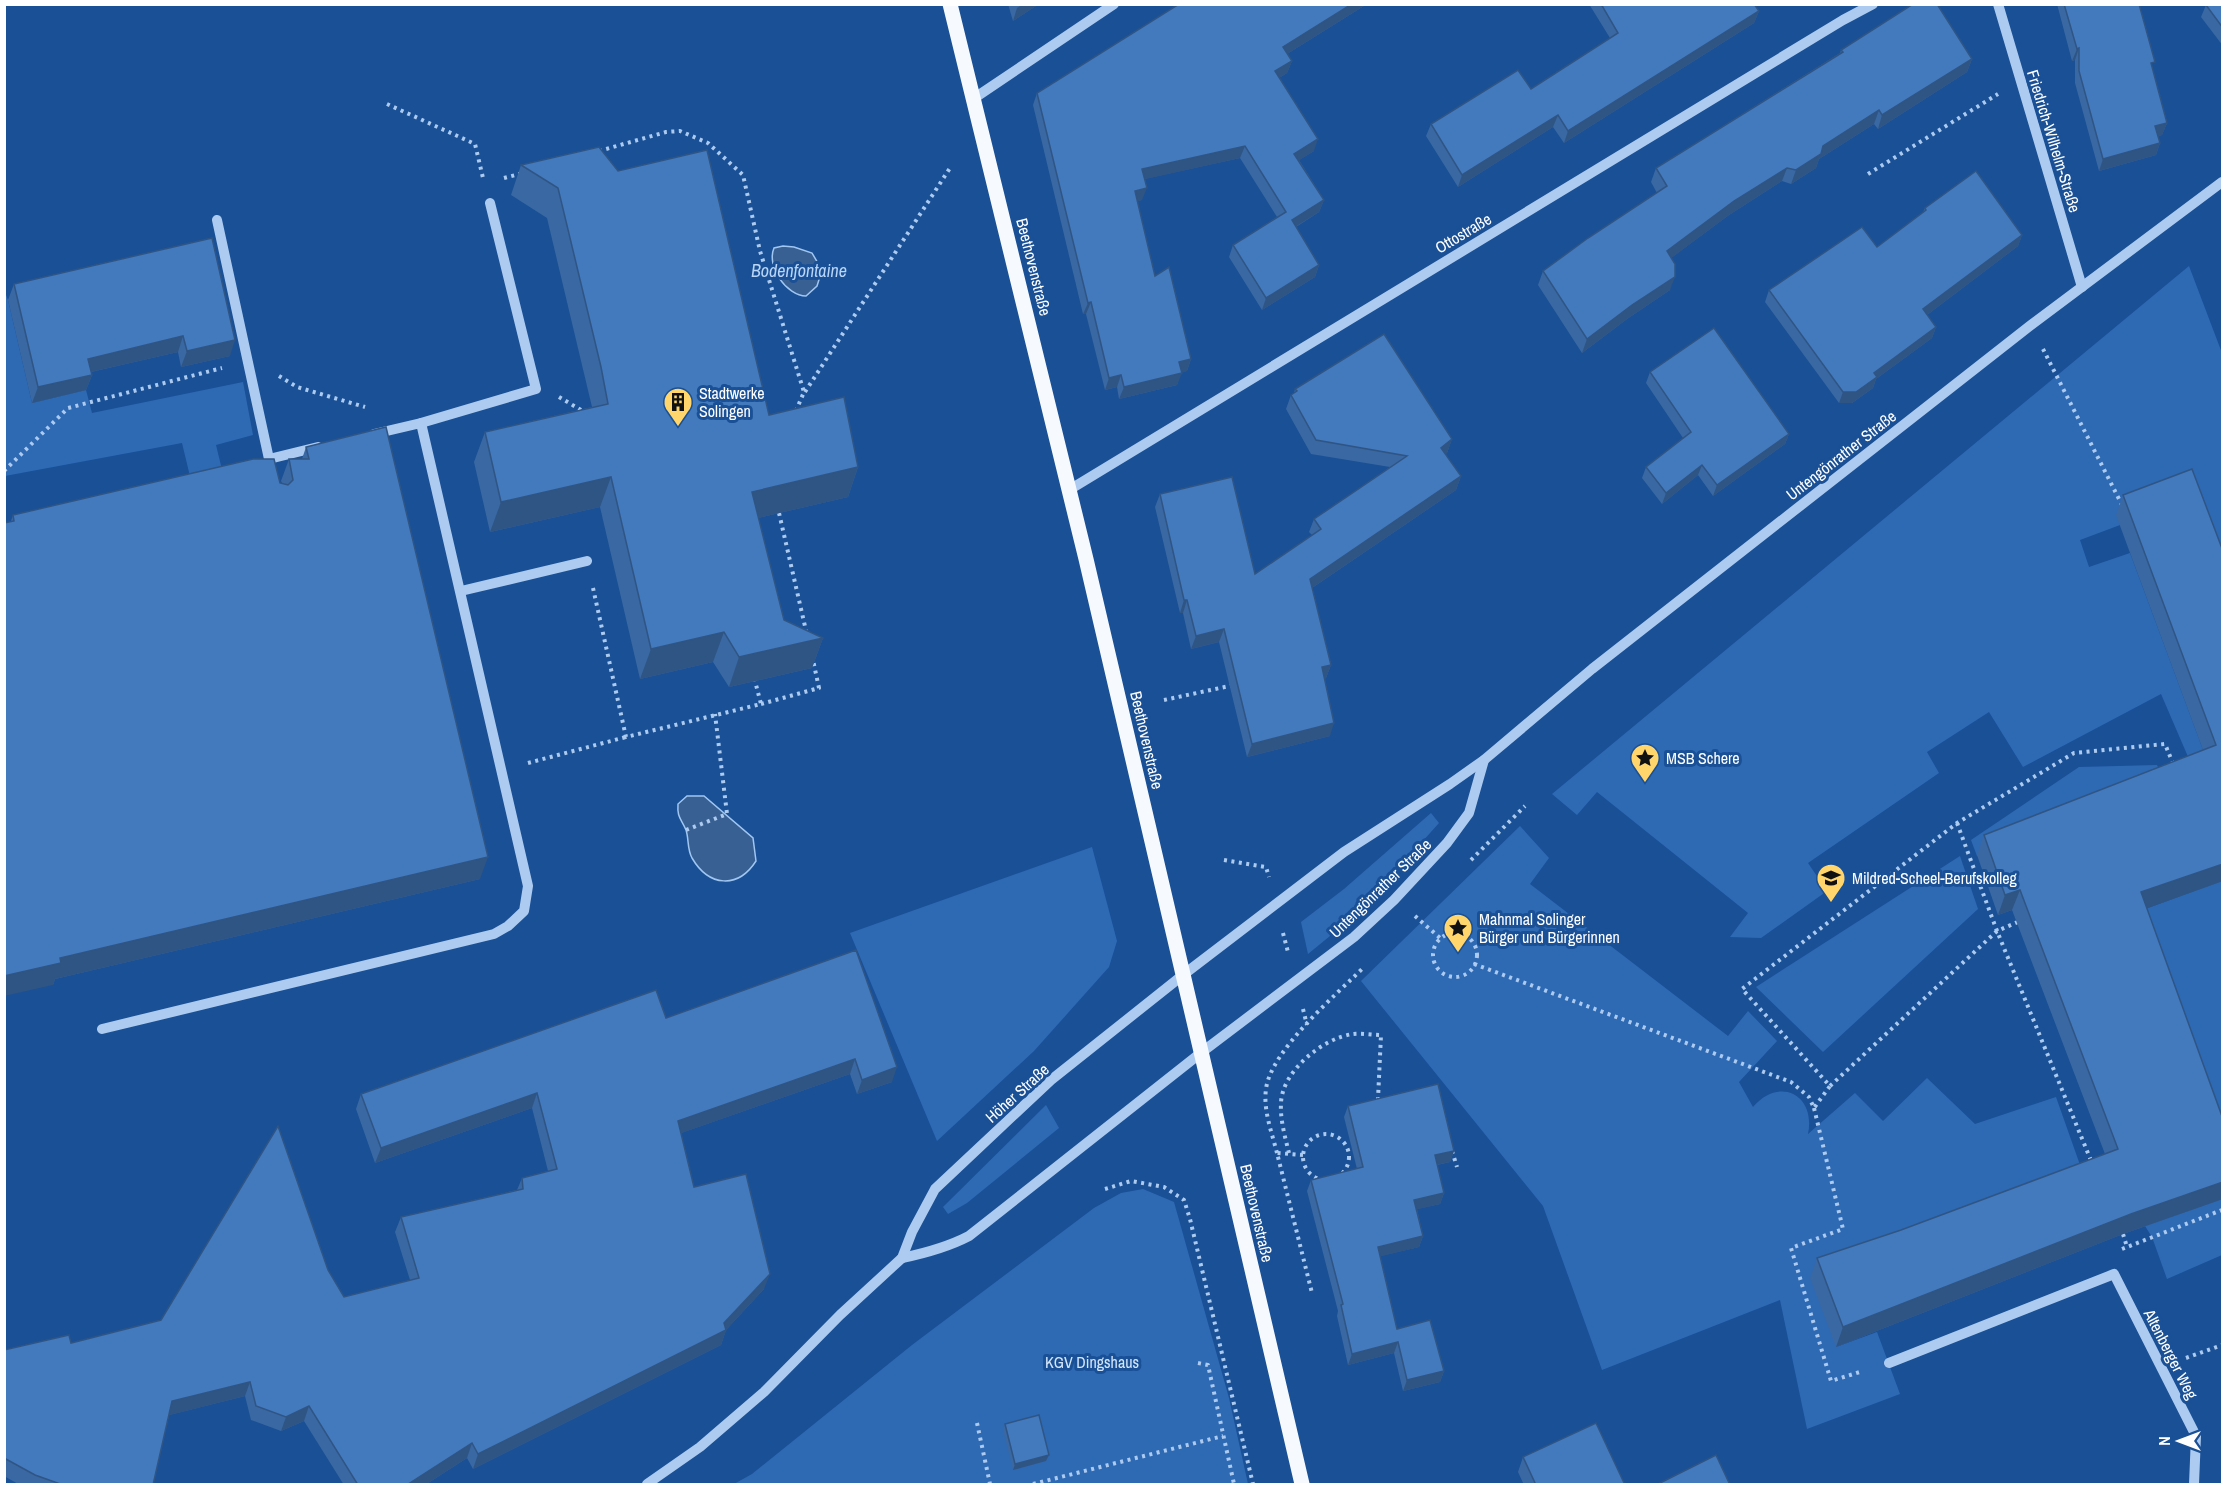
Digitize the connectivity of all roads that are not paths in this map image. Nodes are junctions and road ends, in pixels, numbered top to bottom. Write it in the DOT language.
graph roads {
  1 [pos="950,4"];
  2 [pos="1114,4"];
  3 [pos="1873,4"];
  4 [pos="1998,4"];
  5 [pos="973,99"];
  6 [pos="2223,182"];
  7 [pos="490,203"];
  8 [pos="217,220"];
  9 [pos="2082,287"];
  10 [pos="420,423"];
  11 [pos="362,437"];
  12 [pos="327,445"];
  13 [pos="269,459"];
  14 [pos="274,479"];
  15 [pos="1069,489"];
  16 [pos="587,561"];
  17 [pos="461,591"];
  18 [pos="1484,760"];
  19 [pos="1183,975"];
  20 [pos="102,1029"];
  21 [pos="1202,1052"];
  22 [pos="902,1258"];
  23 [pos="1889,1363"];
  24 [pos="647,1485"];
  25 [pos="1302,1485"];
  26 [pos="2194,1485"];
  1 -- 5 [label="main road, Beethovenstraße"];
  2 -- 5 [label="street"];
  3 -- 15 [label="street, Ottostraße"];
  4 -- 9 [label="street, Friedrich-Wilhelm-Straße"];
  5 -- 15 [label="main road, Beethovenstraße"];
  6 -- 9 [label="street, Untengönrather Straße"];
  7 -- 10 [label="street"];
  8 -- 13 [label="street"];
  9 -- 18 [label="street, Untengönrather Straße"];
  10 -- 11 [label="street"];
  10 -- 17 [label="street"];
  12 -- 13 [label="street"];
  13 -- 14 [label="street"];
  15 -- 19 [label="main road, Beethovenstraße"];
  16 -- 17 [label="street"];
  17 -- 20 [label="street"];
  18 -- 19 [label="street, Untengönrather Straße"];
  18 -- 21 [label="street, Untengönrather Straße"];
  19 -- 21 [label="main road, Beethovenstraße"];
  19 -- 22 [label="street, Höher Straße"];
  21 -- 22 [label="street"];
  21 -- 25 [label="main road, Beethovenstraße"];
  22 -- 24 [label="street, Höher Straße"];
  23 -- 26 [label="street, Altenberger Weg"];
}
